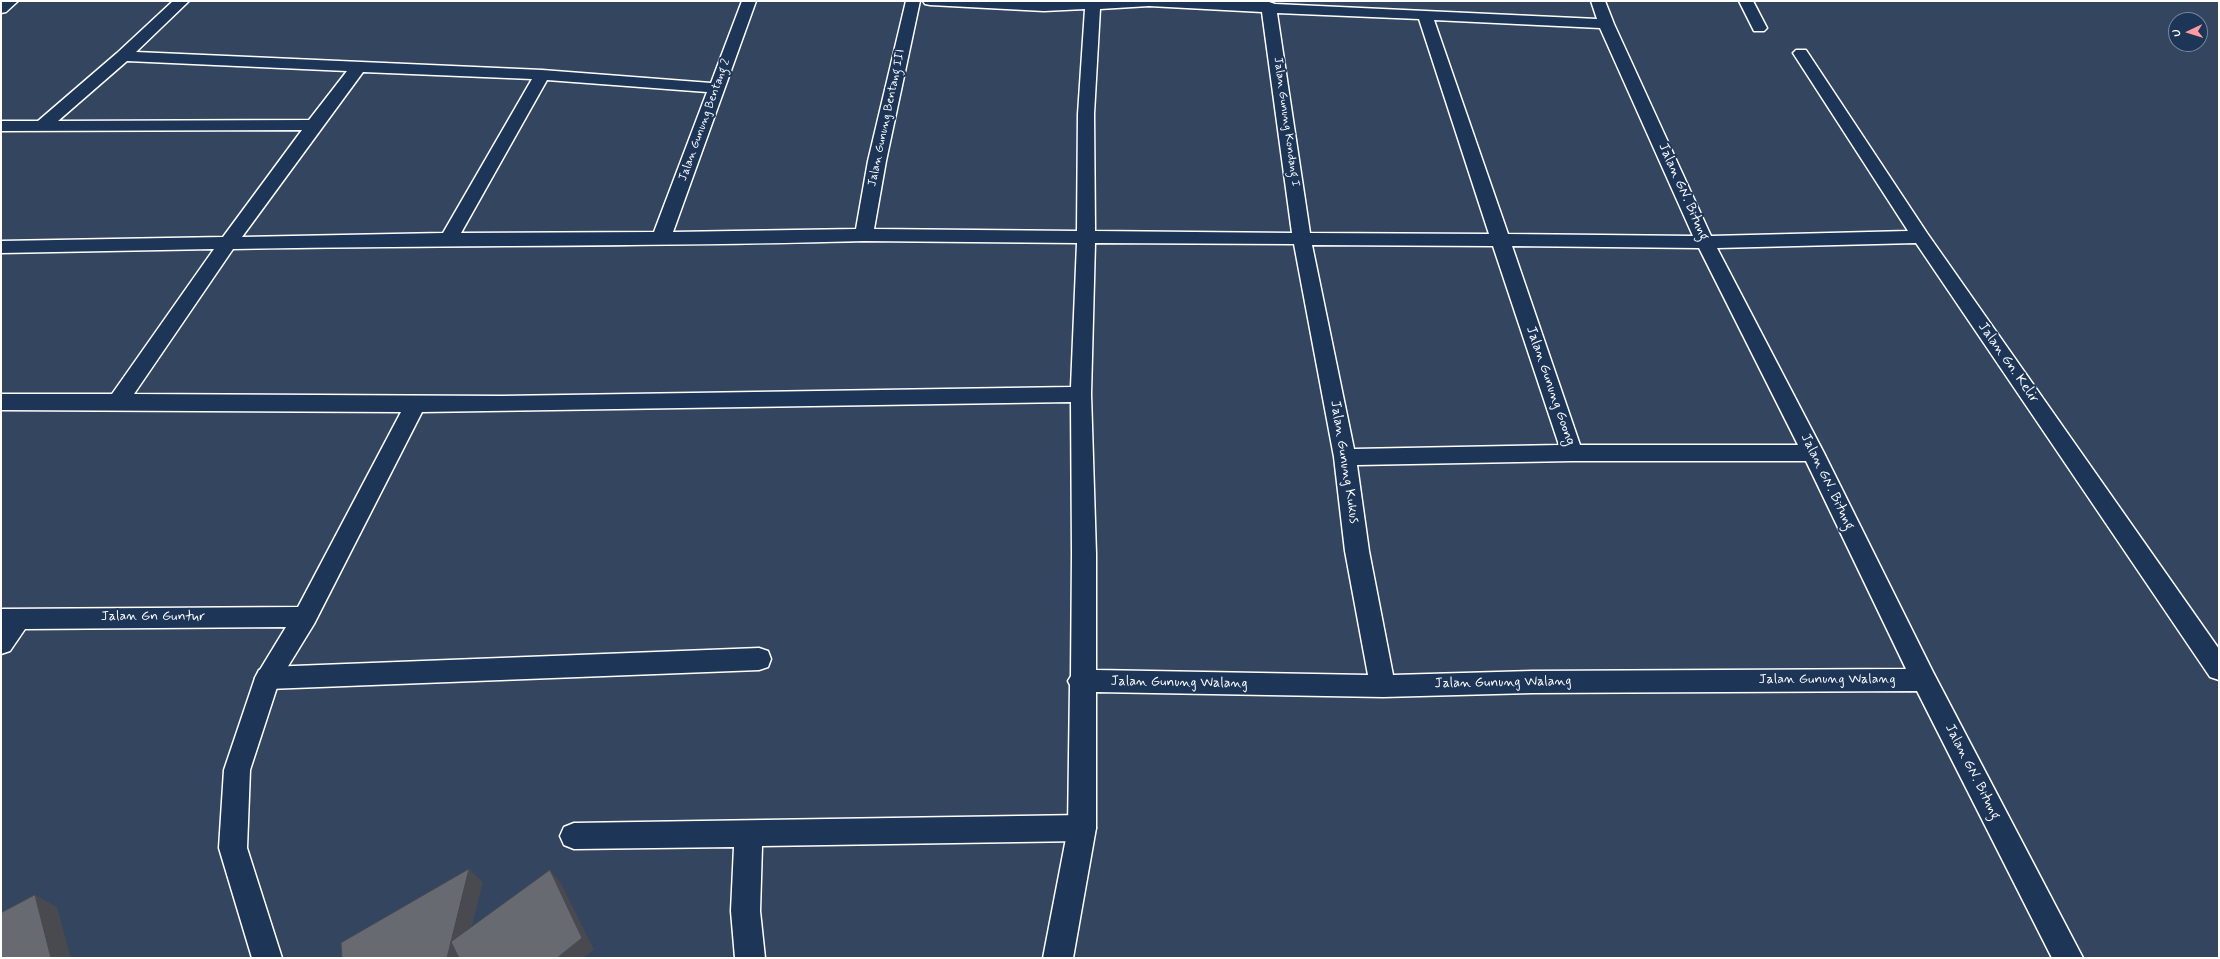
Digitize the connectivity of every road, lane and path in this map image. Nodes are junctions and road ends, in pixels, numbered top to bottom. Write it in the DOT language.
graph roads {
  1 [pos="11,1"];
  2 [pos="182,1"];
  3 [pos="749,1"];
  4 [pos="913,1"];
  5 [pos="930,1"];
  6 [pos="1598,1"];
  7 [pos="1746,1"];
  8 [pos="1093,2"];
  9 [pos="1269,6"];
  10 [pos="1,9"];
  11 [pos="1425,15"];
  12 [pos="1606,24"];
  13 [pos="1759,28"];
  14 [pos="1802,53"];
  15 [pos="123,56"];
  16 [pos="359,66"];
  17 [pos="542,76"];
  18 [pos="716,88"];
  19 [pos="43,125"];
  20 [pos="313,125"];
  21 [pos="1,126"];
  22 [pos="864,235"];
  23 [pos="1086,237"];
  24 [pos="1921,238"];
  25 [pos="449,239"];
  26 [pos="661,239"];
  27 [pos="1302,239"];
  28 [pos="1500,240"];
  29 [pos="1705,242"];
  30 [pos="229,243"];
  31 [pos="1,247"];
  32 [pos="1081,394"];
  33 [pos="119,400"];
  34 [pos="1,402"];
  35 [pos="415,404"];
  36 [pos="1572,453"];
  37 [pos="1813,453"];
  38 [pos="1345,457"];
  39 [pos="305,617"];
  40 [pos="10,618"];
  41 [pos="1,644"];
  42 [pos="759,659"];
  43 [pos="2219,669"];
  44 [pos="268,678"];
  45 [pos="1924,680"];
  46 [pos="1081,681"];
  47 [pos="1383,686"];
  48 [pos="1082,828"];
  49 [pos="749,832"];
  50 [pos="574,836"];
  51 [pos="267,958"];
  52 [pos="750,958"];
  53 [pos="1058,958"];
  54 [pos="2068,958"];
  1 -- 10 [label="street"];
  2 -- 15 [label="street"];
  3 -- 18 [label="street, Jalan Gunung Bentang 2"];
  4 -- 22 [label="street, Jalan Gunung Bentang III"];
  5 -- 8 [label="street"];
  6 -- 12 [label="street, Jalan GN. Bitung"];
  7 -- 13 [label="street"];
  8 -- 9 [label="street"];
  8 -- 23 [label="street"];
  9 -- 11 [label="street"];
  9 -- 27 [label="street, Jalan Gunung Kondang I"];
  11 -- 12 [label="street"];
  11 -- 28 [label="street, Jalan Gunung Goong"];
  12 -- 29 [label="street, Jalan GN. Bitung"];
  14 -- 24 [label="street, Jalan Gn. Kelir"];
  15 -- 16 [label="street"];
  15 -- 19 [label="street"];
  16 -- 17 [label="street"];
  16 -- 20 [label="street"];
  17 -- 18 [label="street"];
  17 -- 25 [label="street"];
  18 -- 26 [label="street, Jalan Gunung Bentang 2"];
  19 -- 20 [label="street"];
  19 -- 21 [label="street"];
  20 -- 30 [label="street"];
  22 -- 23 [label="street"];
  22 -- 26 [label="street"];
  23 -- 27 [label="street"];
  23 -- 32 [label="street"];
  24 -- 29 [label="street"];
  24 -- 43 [label="street, Jalan Gn. Kelir"];
  25 -- 26 [label="street"];
  25 -- 30 [label="street"];
  27 -- 28 [label="street"];
  27 -- 38 [label="street, Jalan Gunung Kukus"];
  28 -- 29 [label="street"];
  28 -- 36 [label="street, Jalan Gunung Goong"];
  29 -- 37 [label="street, Jalan GN. Bitung"];
  30 -- 31 [label="street"];
  30 -- 33 [label="street"];
  32 -- 35 [label="street"];
  32 -- 46 [label="street"];
  33 -- 34 [label="street"];
  33 -- 35 [label="street"];
  35 -- 39 [label="street"];
  36 -- 37 [label="street"];
  36 -- 38 [label="street, Jalan Gunung Goong"];
  37 -- 45 [label="street, Jalan GN. Bitung"];
  38 -- 47 [label="street, Jalan Gunung Kukus"];
  39 -- 40 [label="street, Jalan Gn Guntur"];
  39 -- 44 [label="street"];
  40 -- 41 [label="street"];
  42 -- 44 [label="street"];
  44 -- 51 [label="street"];
  45 -- 47 [label="street, Jalan Gunung Walang"];
  45 -- 54 [label="street, Jalan GN. Bitung"];
  46 -- 47 [label="street, Jalan Gunung Walang"];
  46 -- 48 [label="street"];
  48 -- 49 [label="street"];
  48 -- 53 [label="street"];
  49 -- 50 [label="street"];
  49 -- 52 [label="street"];
}
